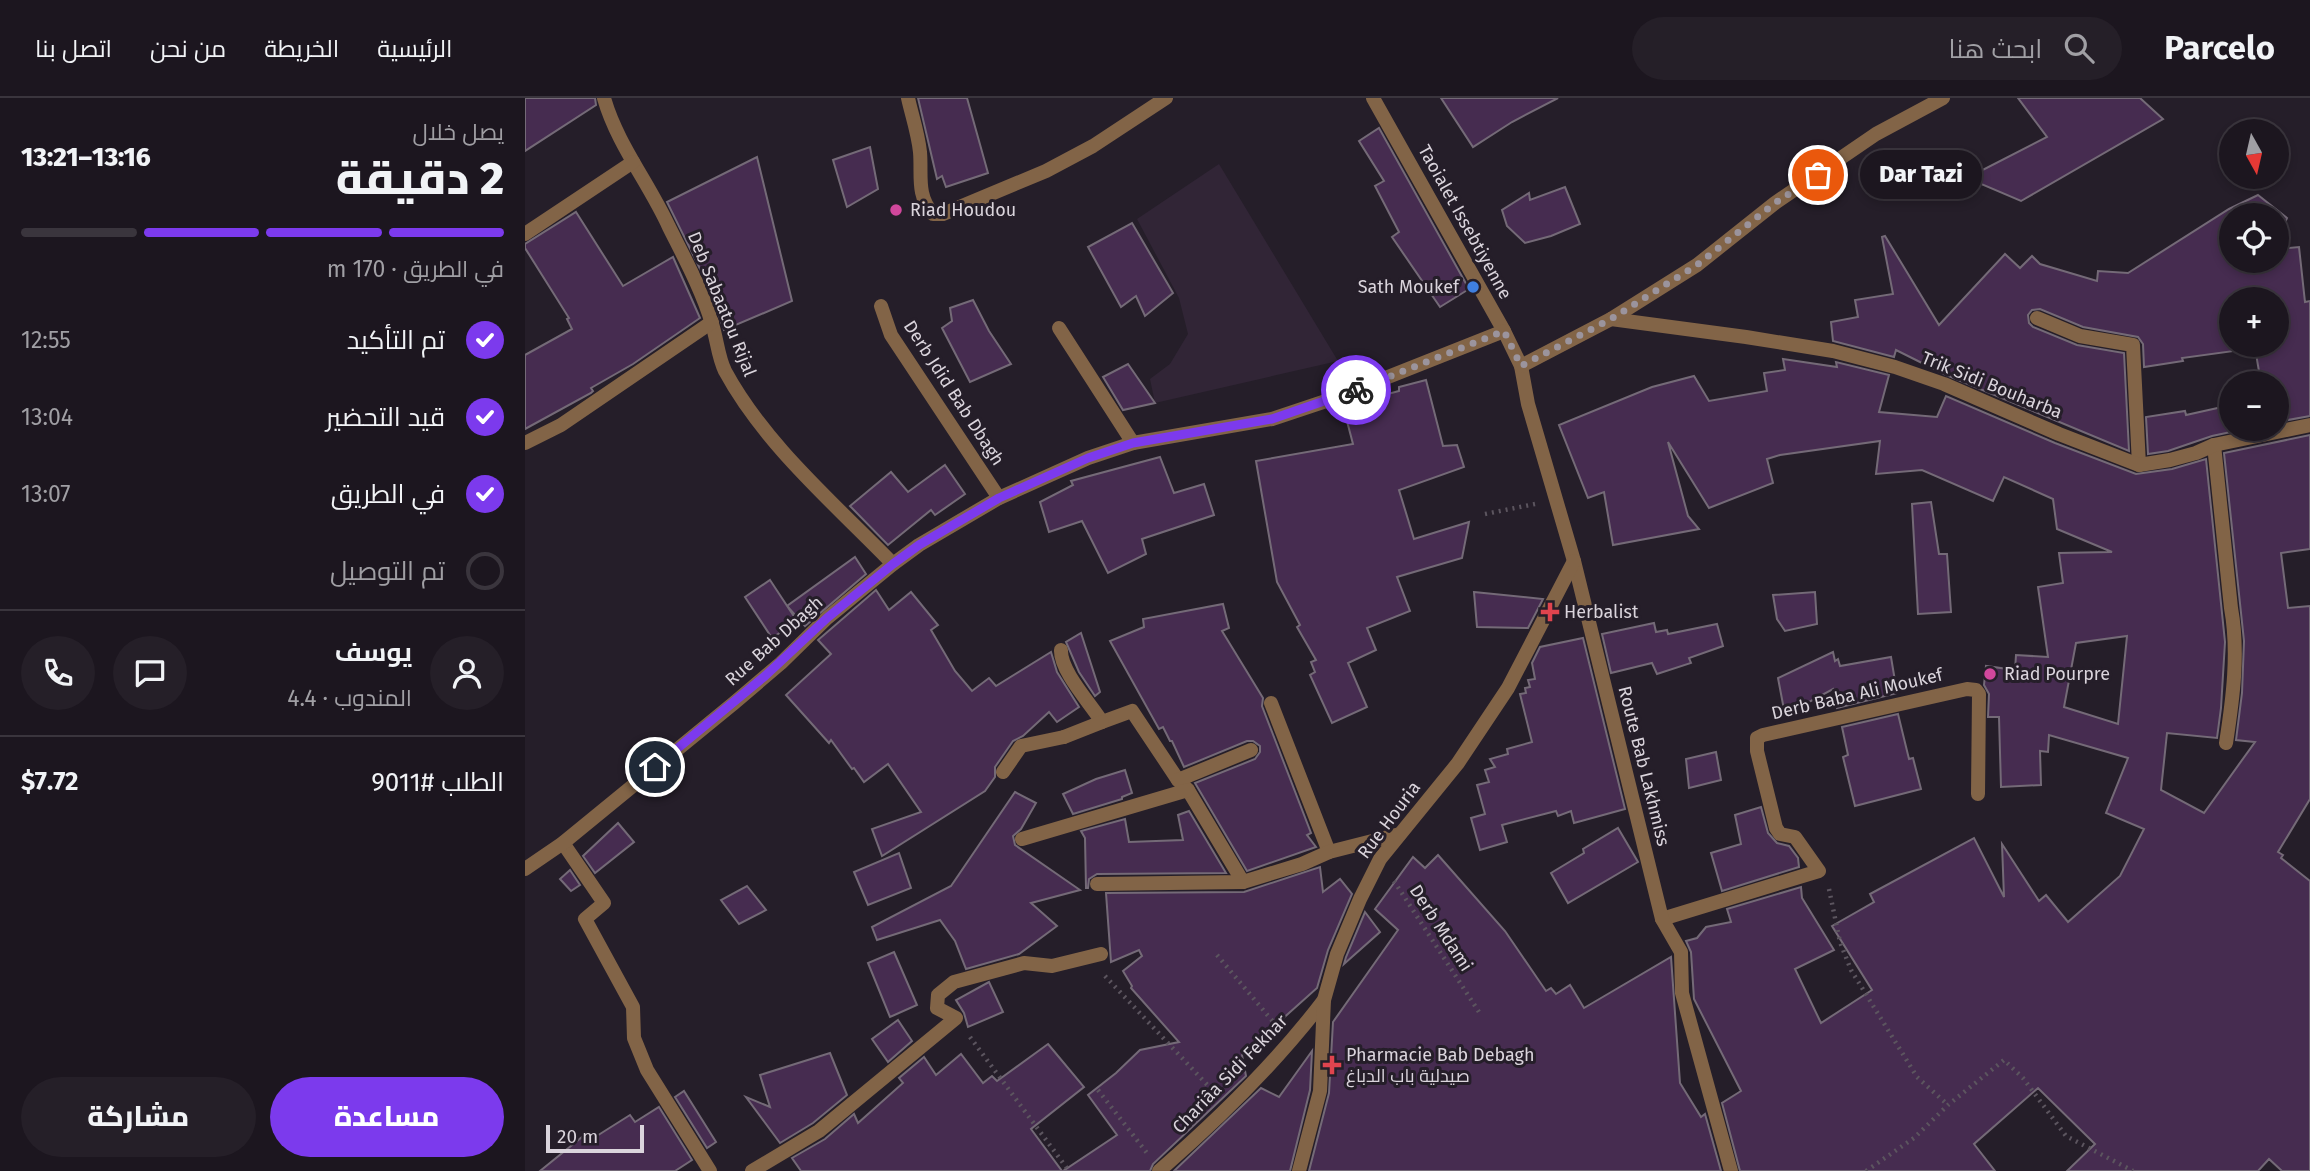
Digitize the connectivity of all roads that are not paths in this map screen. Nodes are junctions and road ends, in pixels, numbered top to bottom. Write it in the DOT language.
graph roads {
  1 [pos="604,98"];
  2 [pos="908,98"];
  3 [pos="1166,98"];
  4 [pos="1373,98"];
  5 [pos="1943,98"];
  6 [pos="1146,103"];
  7 [pos="633,162"];
  8 [pos="525,234"];
  9 [pos="881,306"];
  10 [pos="2037,318"];
  11 [pos="1611,319"];
  12 [pos="712,322"];
  13 [pos="1059,328"];
  14 [pos="1504,331"];
  15 [pos="1521,366"];
  16 [pos="2310,425"];
  17 [pos="525,443"];
  18 [pos="1133,443"];
  19 [pos="2214,445"];
  20 [pos="2139,465"];
  21 [pos="999,498"];
  22 [pos="1574,561"];
  23 [pos="893,564"];
  24 [pos="1061,650"];
  25 [pos="1271,702"];
  26 [pos="1102,722"];
  27 [pos="2226,743"];
  28 [pos="1251,750"];
  29 [pos="1003,772"];
  30 [pos="1183,785"];
  31 [pos="1978,794"];
  32 [pos="1400,834"];
  33 [pos="1022,839"];
  34 [pos="563,843"];
  35 [pos="1329,852"];
  36 [pos="525,869"];
  37 [pos="1243,882"];
  38 [pos="1097,884"];
  39 [pos="1661,919"];
  40 [pos="1101,954"];
  41 [pos="1324,1000"];
  42 [pos="710,1171"];
  43 [pos="752,1171"];
  44 [pos="1160,1171"];
  45 [pos="1299,1171"];
  46 [pos="1731,1171"];
  1 -- 7 [label="street, Deb Sabaatou Rijal"];
  2 -- 6 [label="street"];
  3 -- 6 [label="street"];
  4 -- 14 [label="street, Taoialet Issebtiyenne"];
  5 -- 11 [label="street"];
  7 -- 8 [label="street"];
  7 -- 12 [label="street, Deb Sabaatou Rijal"];
  9 -- 21 [label="street, Derb Jdid Bab Dbagh"];
  10 -- 20 [label="street"];
  11 -- 15 [label="street"];
  11 -- 20 [label="street, Trik Sidi Bouharba"];
  12 -- 17 [label="street"];
  12 -- 23 [label="street, Deb Sabaatou Rijal"];
  13 -- 18 [label="street"];
  14 -- 15 [label="street, Taoialet Issebtiyenne"];
  14 -- 18 [label="street, Rue Bab Dbagh"];
  15 -- 22 [label="street, Route Bab Lakhmiss"];
  16 -- 19 [label="street"];
  18 -- 21 [label="street, Rue Bab Dbagh"];
  19 -- 20 [label="street"];
  19 -- 27 [label="street"];
  21 -- 23 [label="street, Rue Bab Dbagh"];
  22 -- 32 [label="street, Rue Houria"];
  22 -- 39 [label="street, Route Bab Lakhmiss"];
  23 -- 34 [label="street, Rue Bab Dbagh"];
  24 -- 26 [label="street"];
  25 -- 35 [label="street"];
  26 -- 29 [label="street"];
  26 -- 30 [label="street"];
  28 -- 30 [label="street"];
  30 -- 33 [label="street"];
  30 -- 37 [label="street"];
  31 -- 39 [label="street, Derb Baba Ali Moukef"];
  32 -- 35 [label="street"];
  32 -- 41 [label="street, Rue Houria"];
  34 -- 36 [label="street, Rue Bab Dbagh"];
  34 -- 42 [label="street"];
  35 -- 37 [label="street"];
  37 -- 38 [label="street"];
  39 -- 46 [label="street, Route Bab Lakhmiss"];
  40 -- 43 [label="street"];
  41 -- 44 [label="street, Chariâa Sidi Fekhar"];
  41 -- 45 [label="street, Rue Houria"];
}
